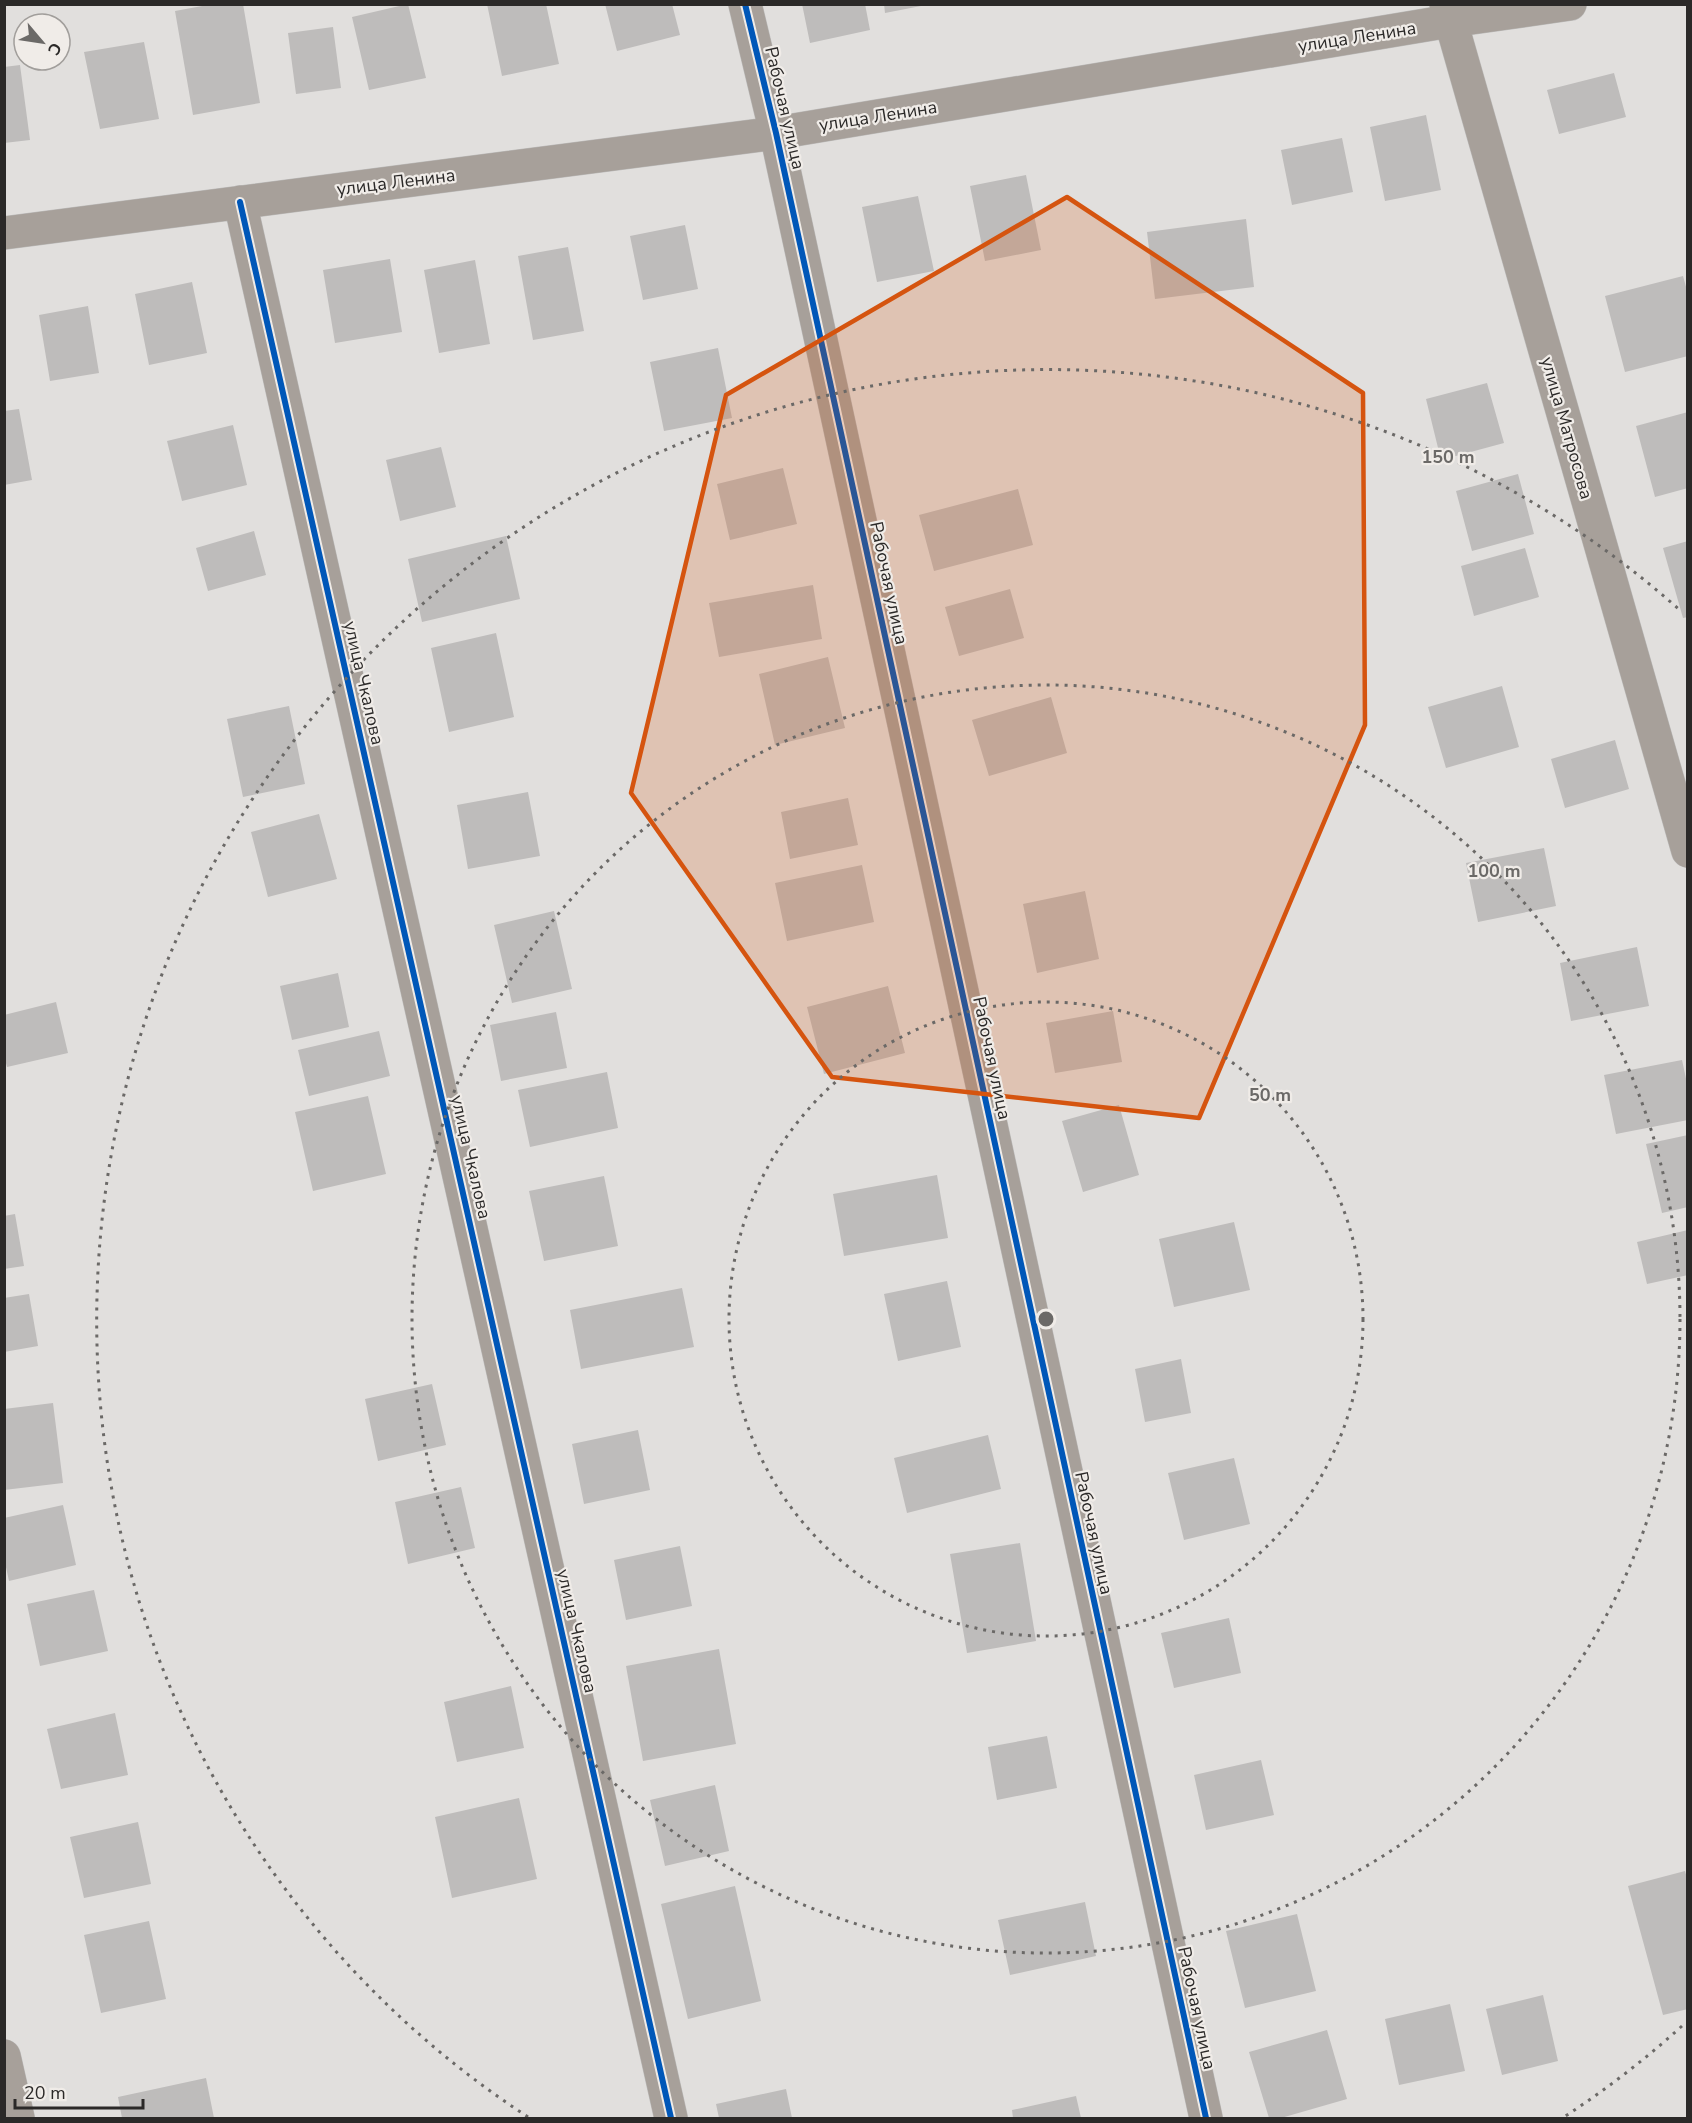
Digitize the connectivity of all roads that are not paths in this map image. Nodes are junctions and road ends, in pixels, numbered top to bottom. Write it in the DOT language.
graph roads {
  1 [pos="745,4"];
  2 [pos="1570,4"];
  3 [pos="1448,13"];
  4 [pos="776,133"];
  5 [pos="240,202"];
  6 [pos="4,233"];
  7 [pos="1688,851"];
  8 [pos="4,2056"];
  9 [pos="18,2118"];
  10 [pos="670,2118"];
  11 [pos="1206,2118"];
  1 -- 4 [label="street, Рабочая улица"];
  2 -- 3 [label="street, улица Ленина"];
  3 -- 4 [label="street, улица Ленина"];
  3 -- 7 [label="street, улица Матросова"];
  4 -- 5 [label="street, улица Ленина"];
  4 -- 11 [label="street, Рабочая улица"];
  5 -- 6 [label="street, улица Ленина"];
  5 -- 10 [label="street, улица Чкалова"];
  8 -- 9 [label="street"];
}
